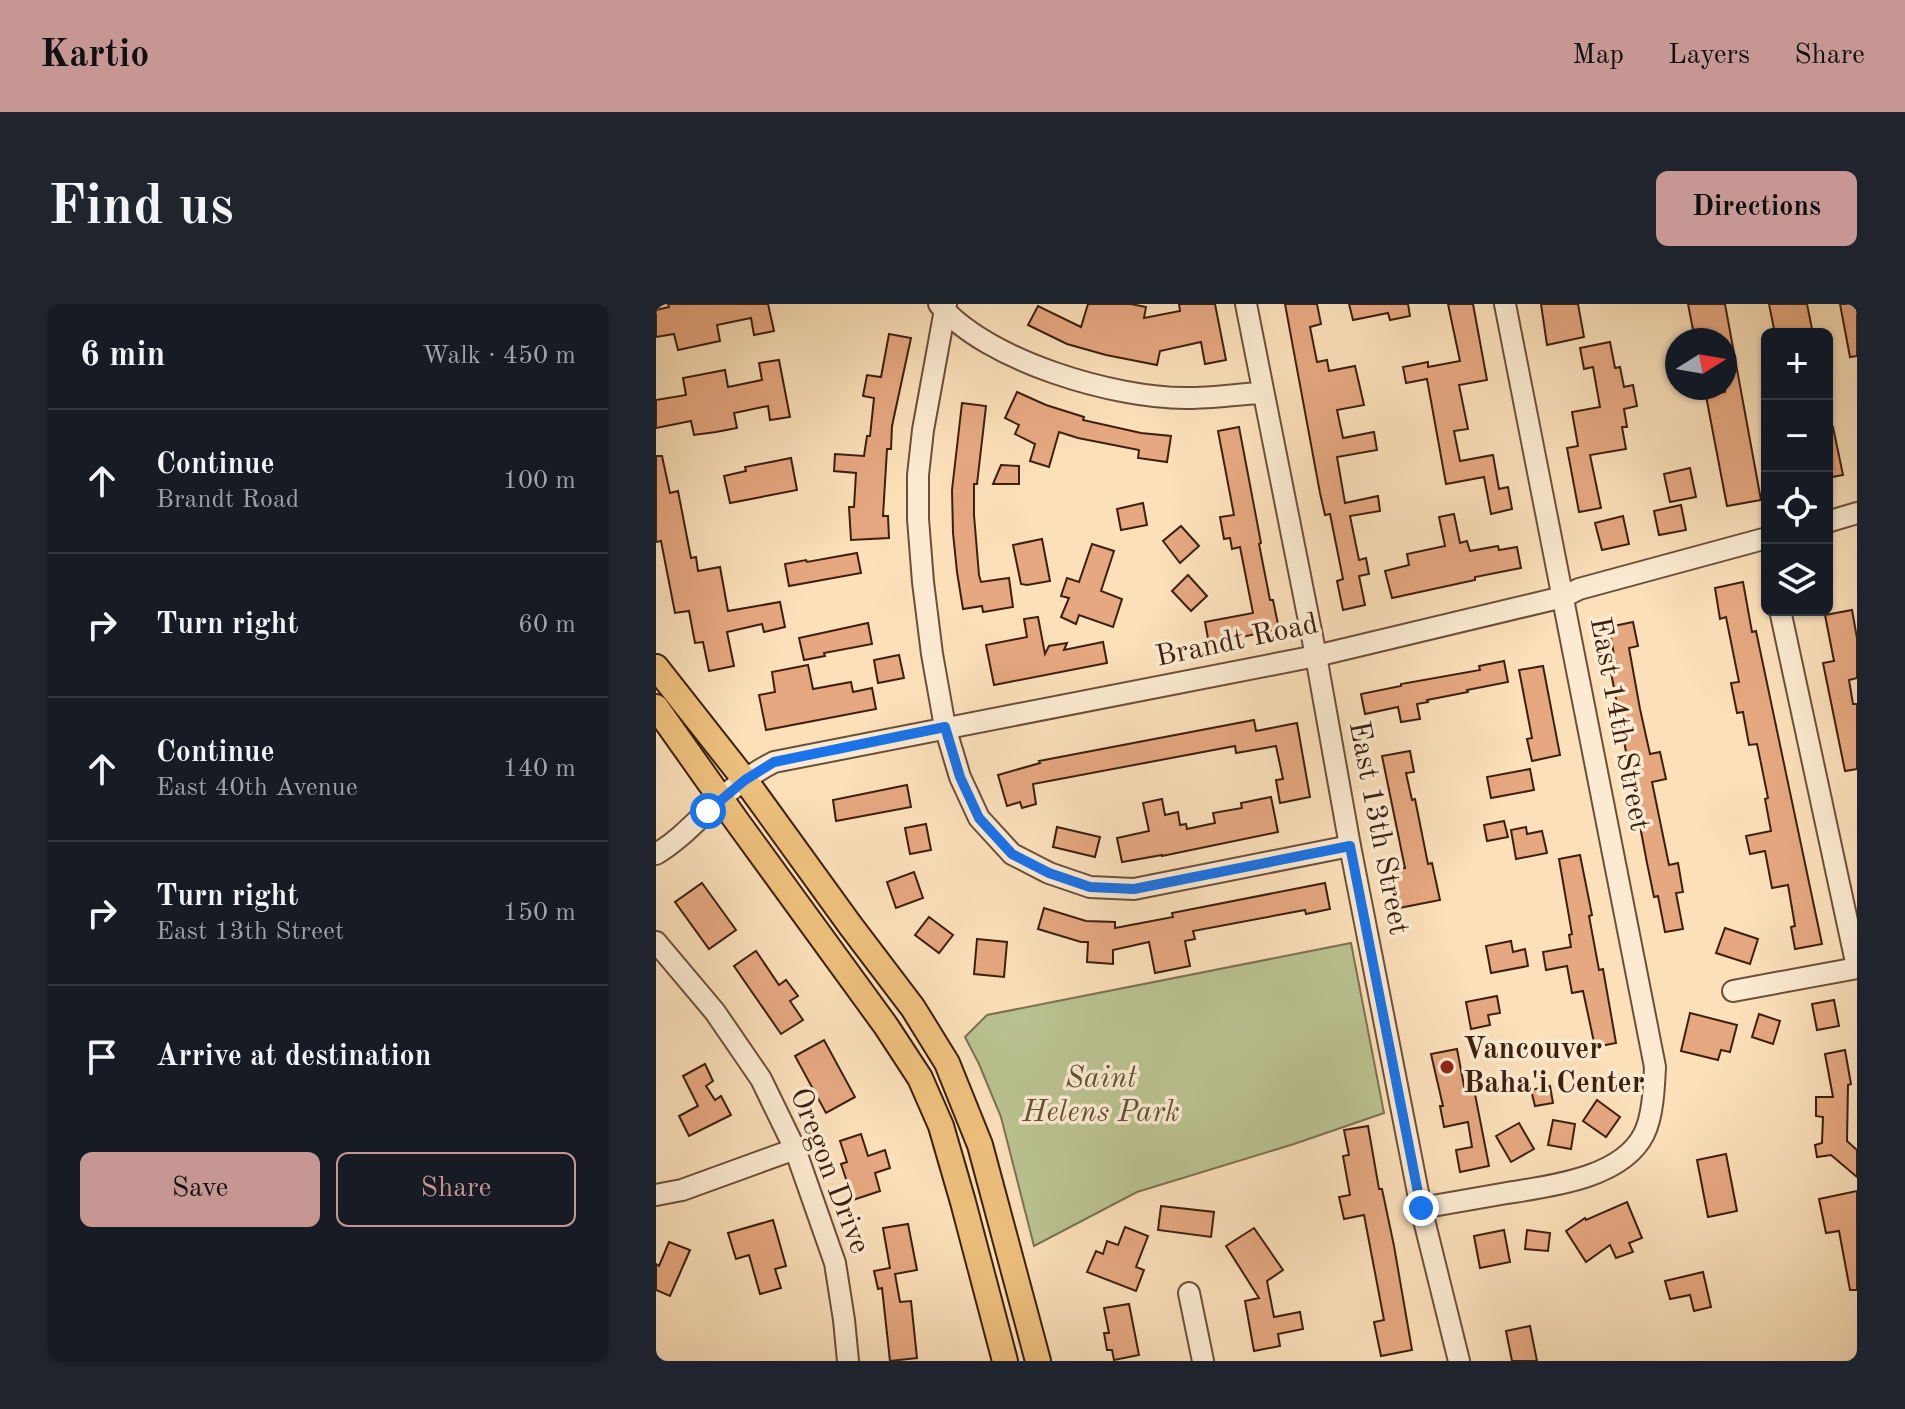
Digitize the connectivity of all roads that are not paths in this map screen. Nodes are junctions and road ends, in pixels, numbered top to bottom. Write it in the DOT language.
graph roads {
  1 [pos="1246,304"];
  2 [pos="1505,304"];
  3 [pos="943,306"];
  4 [pos="1262,393"];
  5 [pos="1857,513"];
  6 [pos="1833,520"];
  7 [pos="1761,543"];
  8 [pos="1563,597"];
  9 [pos="1781,616"];
  10 [pos="1316,656"];
  11 [pos="656,667"];
  12 [pos="656,707"];
  13 [pos="945,727"];
  14 [pos="745,780"];
  15 [pos="721,798"];
  16 [pos="1350,846"];
  17 [pos="656,854"];
  18 [pos="656,942"];
  19 [pos="1857,968"];
  20 [pos="1733,991"];
  21 [pos="795,1149"];
  22 [pos="656,1195"];
  23 [pos="1421,1208"];
  24 [pos="1189,1293"];
  25 [pos="848,1361"];
  26 [pos="1005,1361"];
  27 [pos="1038,1361"];
  28 [pos="1203,1361"];
  29 [pos="1459,1361"];
  1 -- 4 [label="street, East 13th Street"];
  2 -- 8 [label="street, East 14th Street"];
  3 -- 4 [label="street"];
  3 -- 13 [label="street"];
  4 -- 10 [label="street, East 13th Street"];
  5 -- 6 [label="street"];
  7 -- 8 [label="street, Brandt Road"];
  8 -- 10 [label="street, Brandt Road"];
  8 -- 23 [label="street, East 14th Street"];
  9 -- 19 [label="street"];
  10 -- 13 [label="street, Brandt Road"];
  10 -- 16 [label="street, East 13th Street"];
  11 -- 14 [label="main road"];
  12 -- 15 [label="main road"];
  13 -- 14 [label="street, Brandt Road"];
  13 -- 16 [label="street"];
  14 -- 15 [label="street, Brandt Road"];
  14 -- 27 [label="main road"];
  15 -- 17 [label="street, Brandt Road"];
  15 -- 26 [label="main road"];
  16 -- 23 [label="street, East 13th Street"];
  18 -- 21 [label="street, Oregon Drive"];
  19 -- 20 [label="street"];
  21 -- 22 [label="street"];
  21 -- 25 [label="street, Oregon Drive"];
  23 -- 29 [label="street, East 13th Street"];
  24 -- 28 [label="street"];
}
